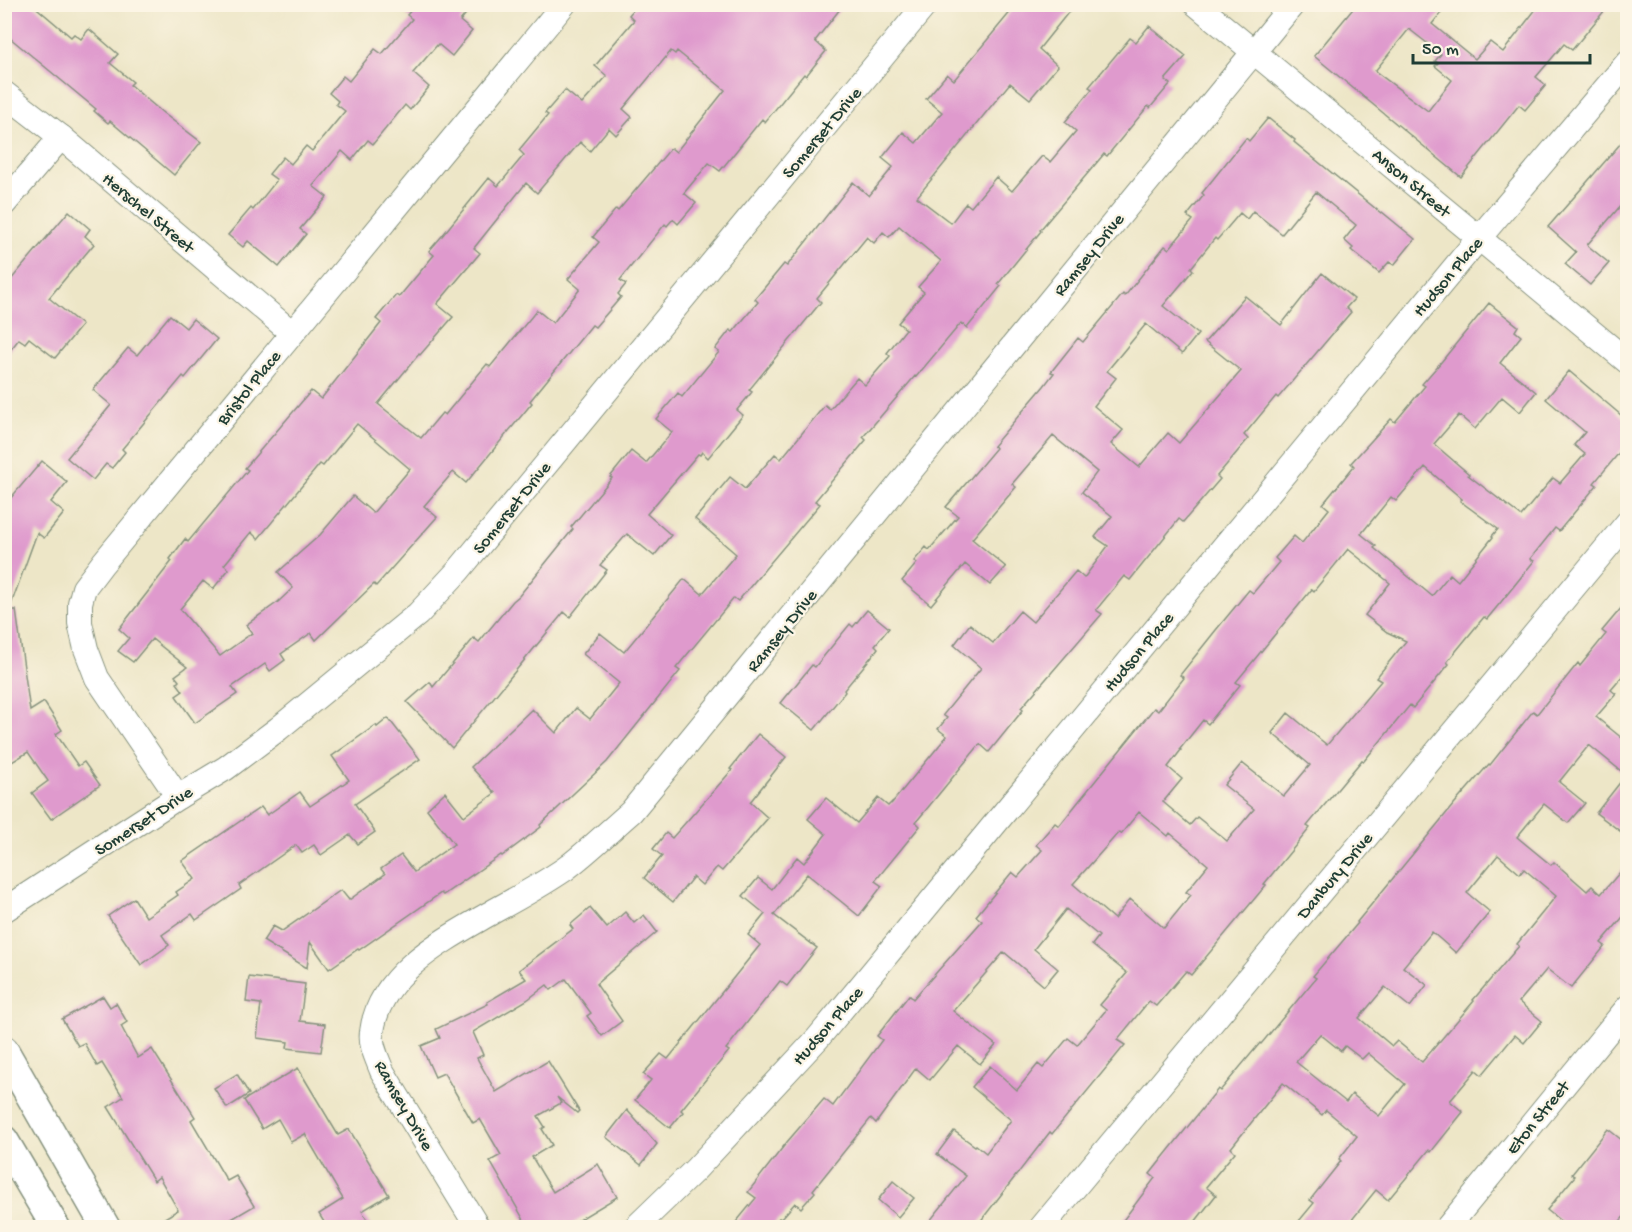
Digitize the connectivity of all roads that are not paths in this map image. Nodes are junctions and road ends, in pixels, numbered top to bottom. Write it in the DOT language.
graph roads {
  1 [pos="564,4"];
  2 [pos="926,4"];
  3 [pos="1196,4"];
  4 [pos="1293,4"];
  5 [pos="1253,51"];
  6 [pos="1628,62"];
  7 [pos="4,93"];
  8 [pos="61,137"];
  9 [pos="4,204"];
  10 [pos="1479,238"];
  11 [pos="292,333"];
  12 [pos="1628,362"];
  13 [pos="1628,522"];
  14 [pos="178,797"];
  15 [pos="4,910"];
  16 [pos="1628,1007"];
  17 [pos="4,1050"];
  18 [pos="4,1140"];
  19 [pos="56,1227"];
  20 [pos="106,1227"];
  21 [pos="478,1227"];
  22 [pos="635,1227"];
  23 [pos="1041,1227"];
  24 [pos="1447,1227"];
  1 -- 11 [label="street, Bristol Place"];
  2 -- 14 [label="street, Somerset Drive"];
  3 -- 5 [label="street, Anson Street"];
  4 -- 5 [label="street, Ramsey Drive"];
  5 -- 10 [label="street, Anson Street"];
  5 -- 21 [label="street, Ramsey Drive"];
  6 -- 10 [label="street, Hudson Place"];
  7 -- 8 [label="street, Herschel Street"];
  8 -- 9 [label="street"];
  8 -- 11 [label="street, Herschel Street"];
  10 -- 12 [label="street, Anson Street"];
  10 -- 22 [label="street, Hudson Place"];
  11 -- 14 [label="street, Bristol Place"];
  13 -- 23 [label="street, Danbury Drive"];
  14 -- 15 [label="street, Somerset Drive"];
  16 -- 24 [label="street, Eton Street"];
  17 -- 20 [label="street"];
  18 -- 19 [label="street"];
}
